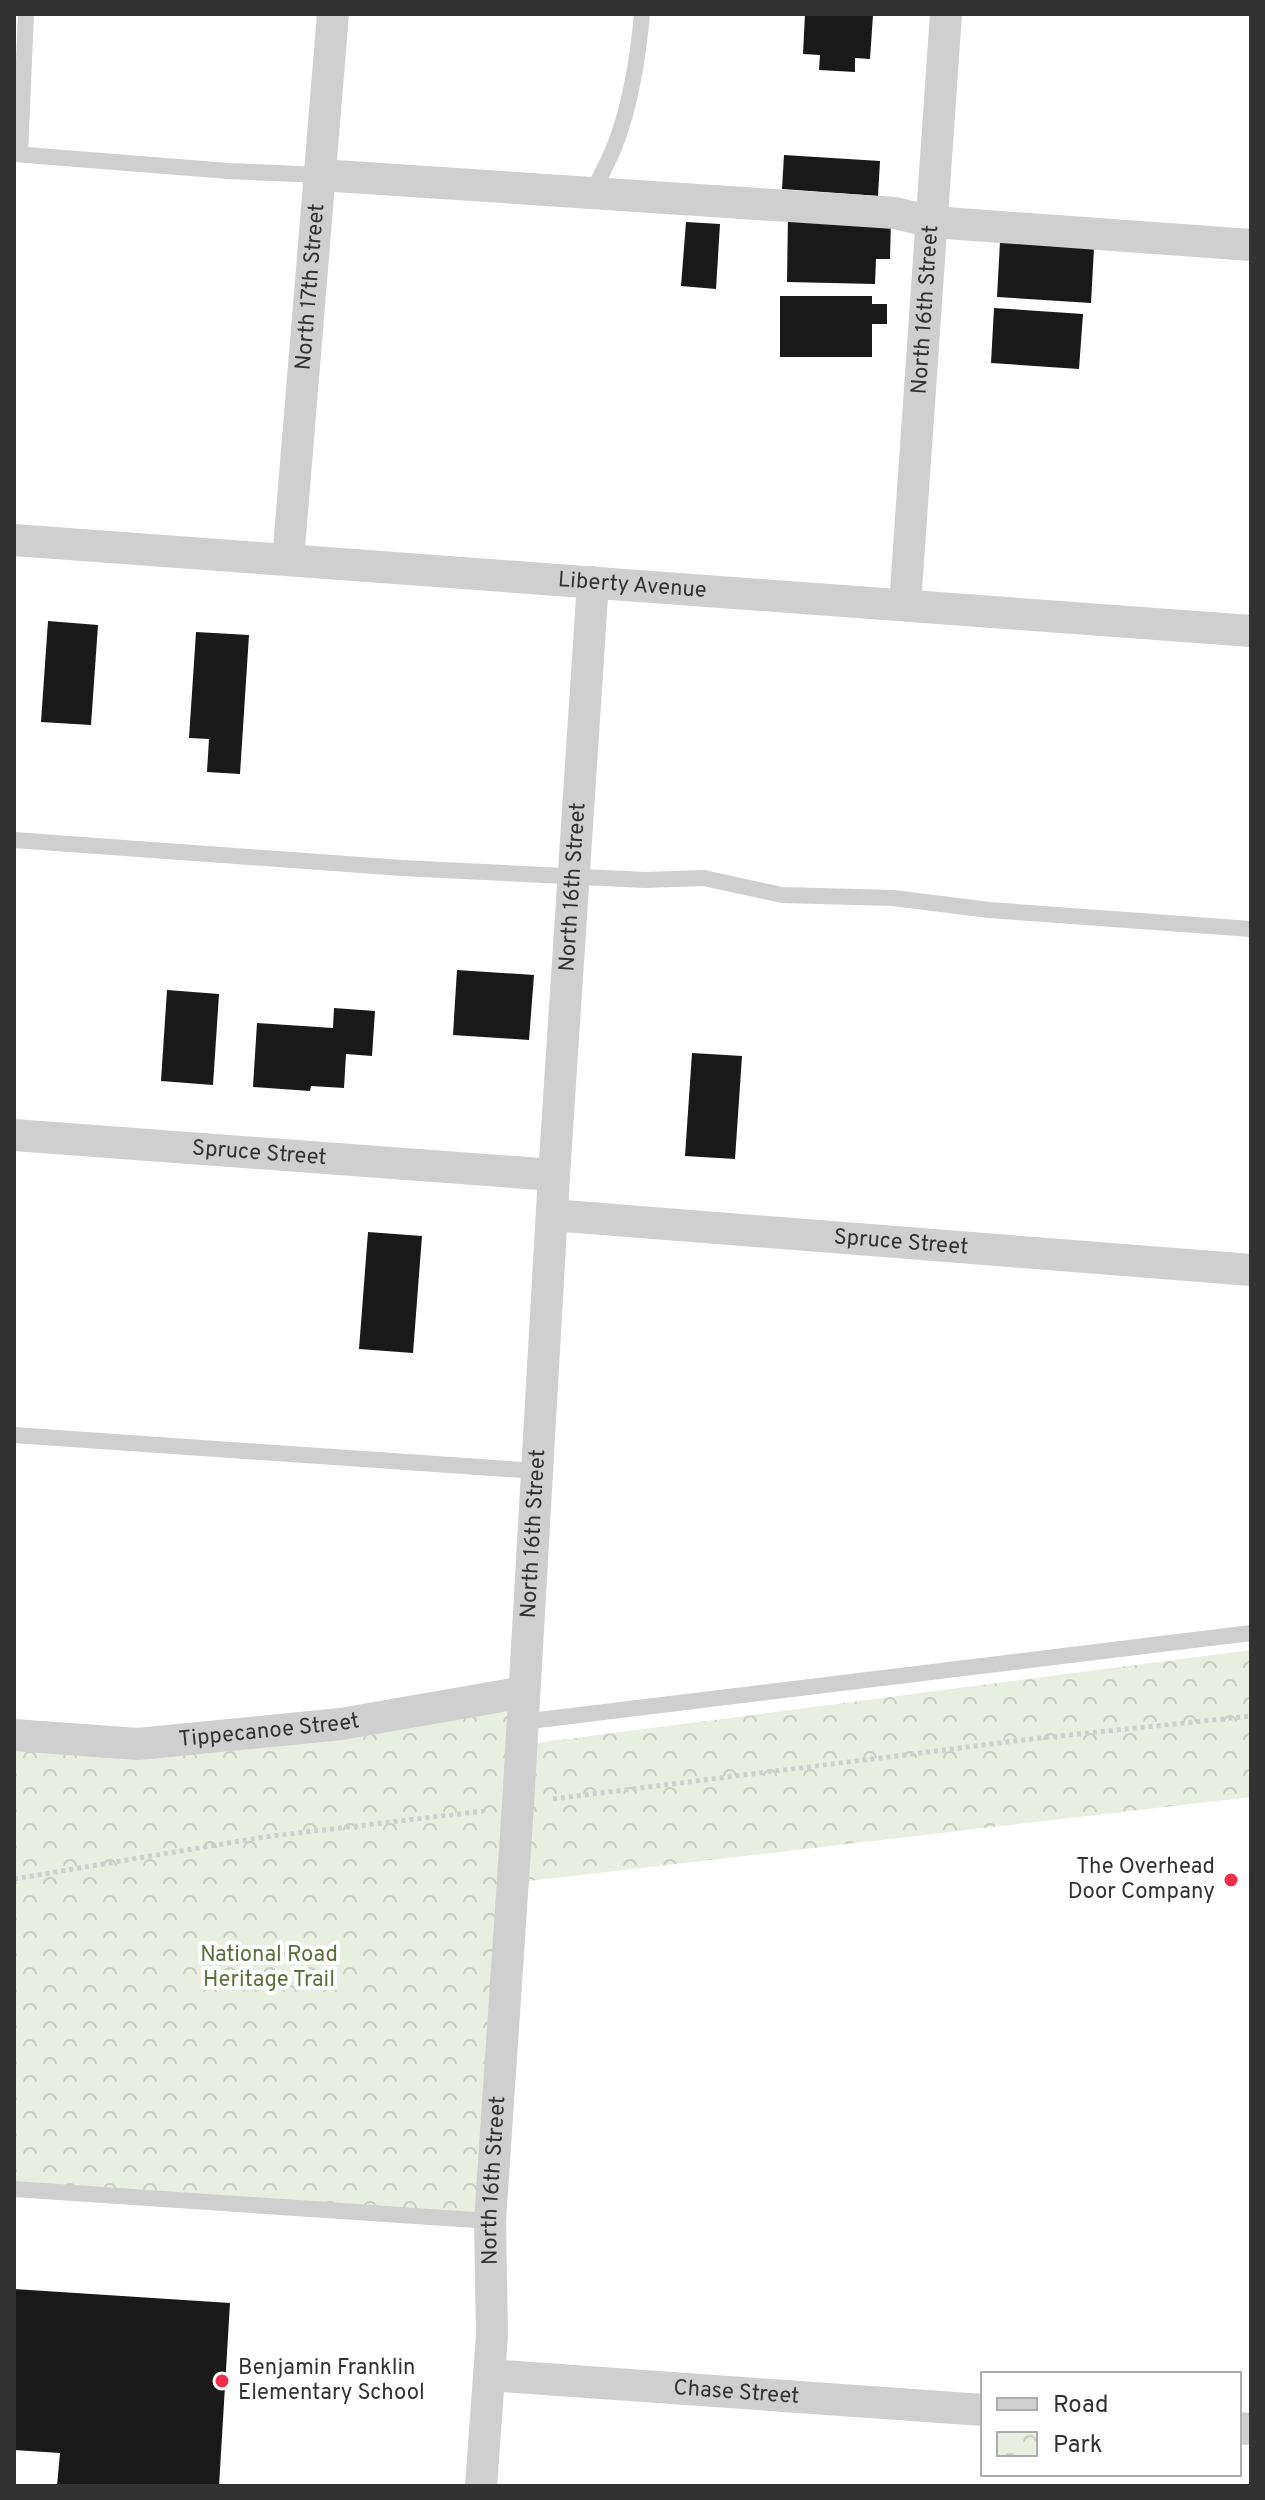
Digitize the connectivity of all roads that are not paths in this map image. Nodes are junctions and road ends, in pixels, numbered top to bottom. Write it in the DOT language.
graph roads {
  1 [pos="26,14"];
  2 [pos="333,14"];
  3 [pos="642,14"];
  4 [pos="946,14"];
  5 [pos="17,154"];
  6 [pos="320,175"];
  7 [pos="593,192"];
  8 [pos="932,222"];
  9 [pos="1251,245"];
  10 [pos="14,540"];
  11 [pos="288,560"];
  12 [pos="593,582"];
  13 [pos="905,605"];
  14 [pos="1251,631"];
  15 [pos="14,840"];
  16 [pos="574,875"];
  17 [pos="1251,929"];
  18 [pos="14,1135"];
  19 [pos="554,1175"];
  20 [pos="552,1215"];
  21 [pos="1251,1270"];
  22 [pos="14,1435"];
  23 [pos="537,1471"];
  24 [pos="1251,1633"];
  25 [pos="523,1707"];
  26 [pos="14,1735"];
  27 [pos="14,2189"];
  28 [pos="490,2221"];
  29 [pos="489,2375"];
  30 [pos="981,2410"];
  31 [pos="481,2486"];
  1 -- 5 [label="lane"];
  2 -- 6 [label="street, North 17th Street"];
  3 -- 7 [label="lane"];
  4 -- 8 [label="street, North 16th Street"];
  5 -- 6 [label="lane"];
  6 -- 7 [label="street"];
  6 -- 11 [label="street, North 17th Street"];
  7 -- 8 [label="street"];
  8 -- 9 [label="street"];
  8 -- 13 [label="street, North 16th Street"];
  10 -- 11 [label="street, Liberty Avenue"];
  11 -- 12 [label="street, Liberty Avenue"];
  12 -- 13 [label="street, Liberty Avenue"];
  12 -- 16 [label="street, North 16th Street"];
  13 -- 14 [label="street, Liberty Avenue"];
  15 -- 16 [label="lane"];
  16 -- 17 [label="lane"];
  16 -- 19 [label="street, North 16th Street"];
  18 -- 19 [label="street, Spruce Street"];
  19 -- 20 [label="street, North 16th Street"];
  20 -- 21 [label="street, Spruce Street"];
  20 -- 23 [label="street, North 16th Street"];
  22 -- 23 [label="lane"];
  23 -- 25 [label="street, North 16th Street"];
  24 -- 25 [label="lane"];
  25 -- 26 [label="street, Tippecanoe Street"];
  25 -- 28 [label="street, North 16th Street"];
  27 -- 28 [label="lane"];
  28 -- 29 [label="street, North 16th Street"];
  29 -- 30 [label="street, Chase Street"];
  29 -- 31 [label="street, North 16th Street"];
}
